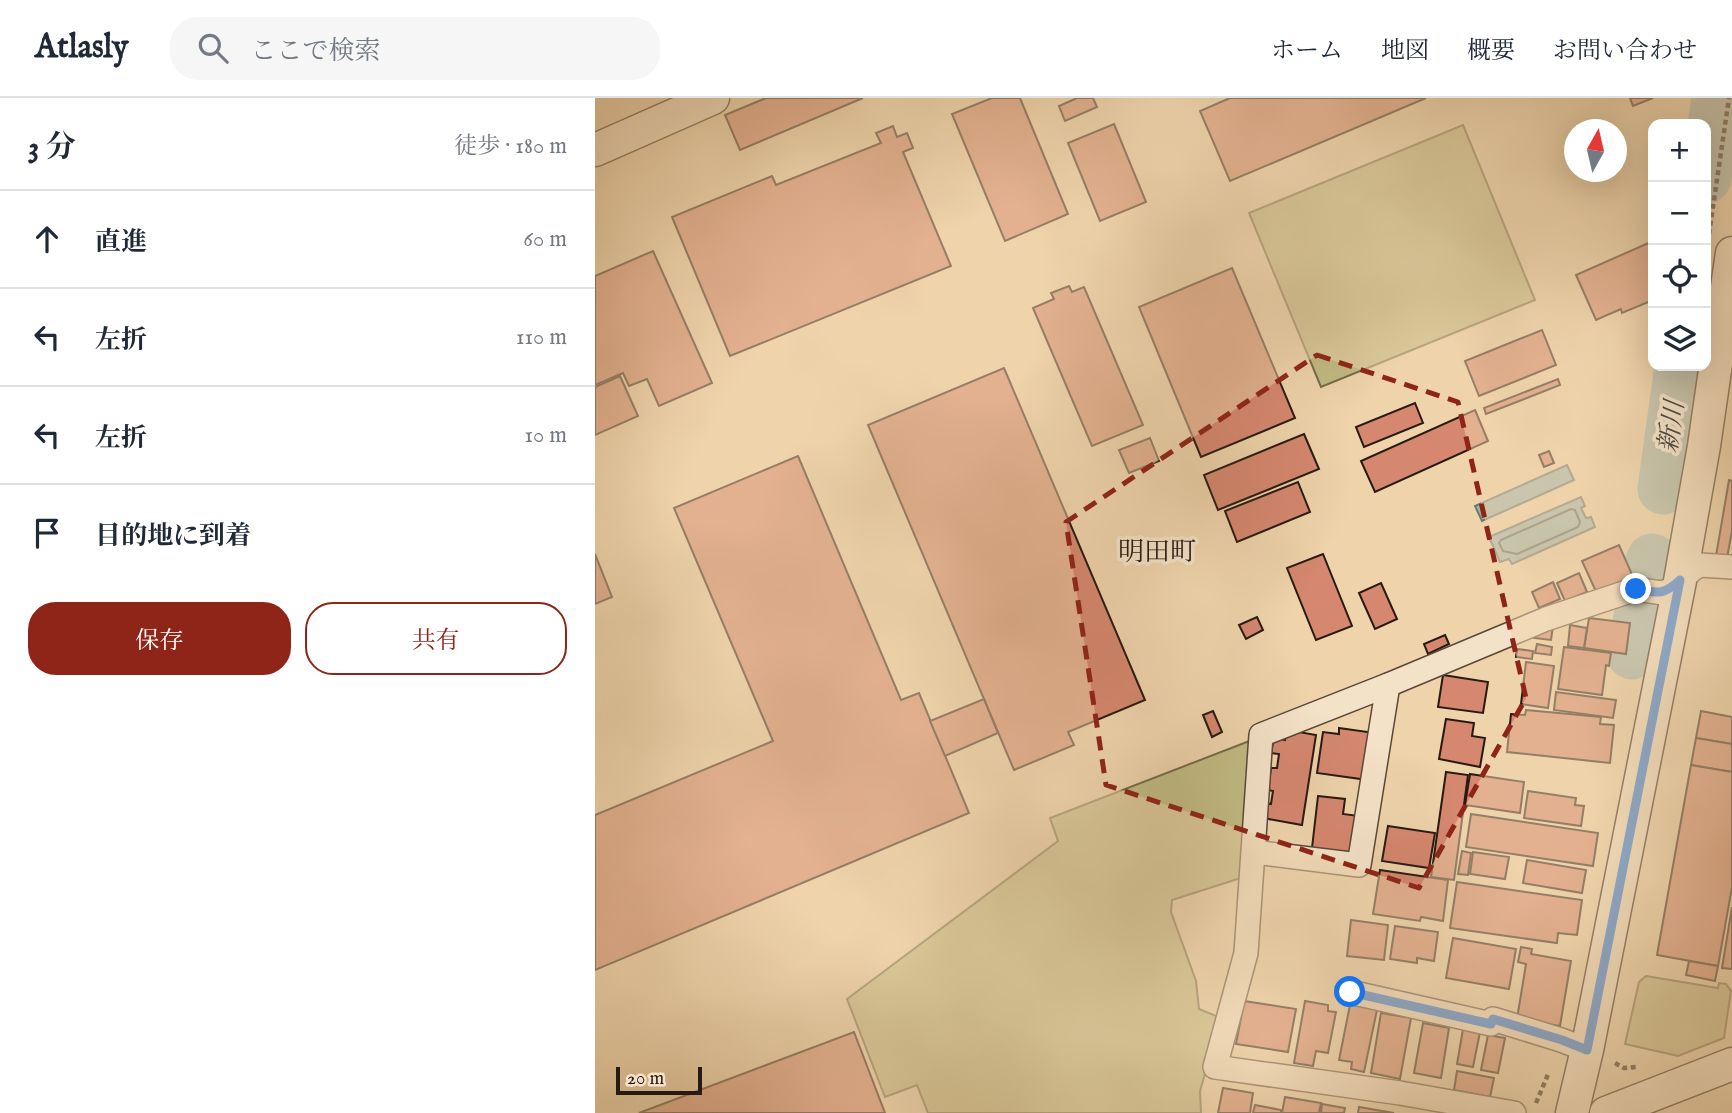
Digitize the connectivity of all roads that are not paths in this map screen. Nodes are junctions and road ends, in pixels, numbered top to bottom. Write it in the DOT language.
graph roads {
  1 [pos="713,98"];
  2 [pos="595,150"];
  3 [pos="1720,249"];
  4 [pos="1728,311"];
  5 [pos="1732,567"];
  6 [pos="1680,580"];
  7 [pos="1388,685"];
  8 [pos="1254,852"];
  9 [pos="1350,992"];
  10 [pos="1600,1056"];
  11 [pos="1732,1064"];
  12 [pos="1514,1113"];
  13 [pos="1572,1113"];
  14 [pos="1606,1113"];
  1 -- 2 [label="street"];
  3 -- 4 [label="street"];
  4 -- 6 [label="street"];
  5 -- 6 [label="street"];
  6 -- 7 [label="street"];
  6 -- 10 [label="street"];
  7 -- 8 [label="street"];
  7 -- 8 [label="street"];
  8 -- 12 [label="street"];
  9 -- 10 [label="street"];
  10 -- 13 [label="street"];
  11 -- 14 [label="street"];
}
